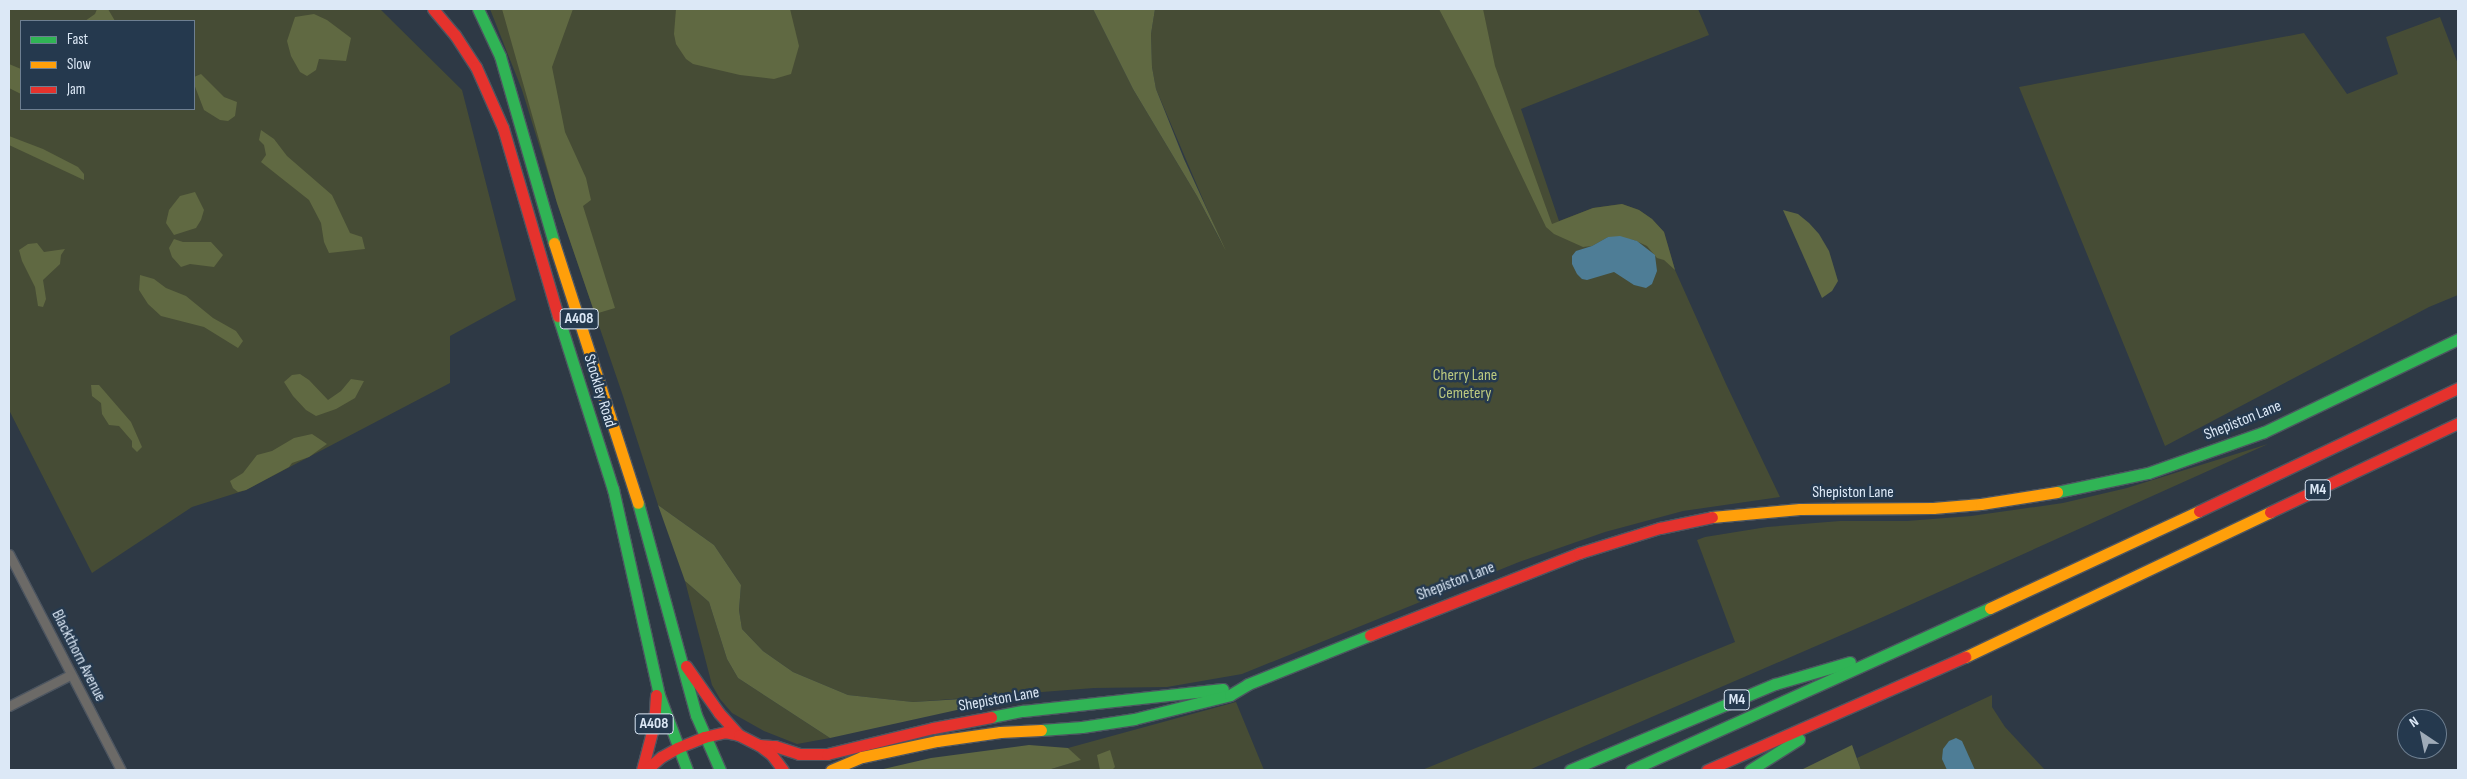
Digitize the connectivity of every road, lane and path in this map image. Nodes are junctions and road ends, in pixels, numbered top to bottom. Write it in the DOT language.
graph roads {
  1 [pos="434,9"];
  2 [pos="478,9"];
  3 [pos="2458,339"];
  4 [pos="2458,388"];
  5 [pos="2458,423"];
  6 [pos="9,554"];
  7 [pos="1910,644"];
  8 [pos="679,654"];
  9 [pos="70,675"];
  10 [pos="654,676"];
  11 [pos="1248,684"];
  12 [pos="9,706"];
  13 [pos="1845,710"];
  14 [pos="739,735"];
  15 [pos="704,737"];
  16 [pos="759,745"];
  17 [pos="677,748"];
  18 [pos="121,770"];
  19 [pos="642,770"];
  20 [pos="646,770"];
  21 [pos="687,770"];
  22 [pos="720,770"];
  23 [pos="783,770"];
  24 [pos="831,770"];
  25 [pos="1570,770"];
  26 [pos="1631,770"];
  27 [pos="1707,770"];
  28 [pos="1750,770"];
  1 -- 10 [label="main road, Stockley Road / A408"];
  2 -- 8 [label="main road, Stockley Road / A408"];
  3 -- 11 [label="main road, Shepiston Lane"];
  4 -- 7 [label="main road, M4"];
  5 -- 13 [label="main road, M4"];
  6 -- 9 [label="street, Blackthorn Avenue"];
  7 -- 25 [label="main road, M4"];
  7 -- 26 [label="main road, M4"];
  8 -- 14 [label="main road, A408"];
  8 -- 15 [label="main road, Stockley Road / A408"];
  9 -- 12 [label="street"];
  9 -- 18 [label="street, Blackthorn Avenue"];
  10 -- 17 [label="main road, Stockley Road / A408"];
  10 -- 19 [label="main road, A408"];
  11 -- 16 [label="main road, Shepiston Lane"];
  11 -- 24 [label="main road, Shepiston Lane"];
  13 -- 27 [label="main road, M4"];
  13 -- 28 [label="main road, M4"];
  14 -- 15 [label="main road, A408"];
  14 -- 16 [label="main road, A408"];
  15 -- 17 [label="main road, A408"];
  15 -- 22 [label="main road, Stockley Road / A408"];
  16 -- 23 [label="main road, A408"];
  17 -- 20 [label="main road, A408"];
  17 -- 21 [label="main road, Stockley Road / A408"];
}
